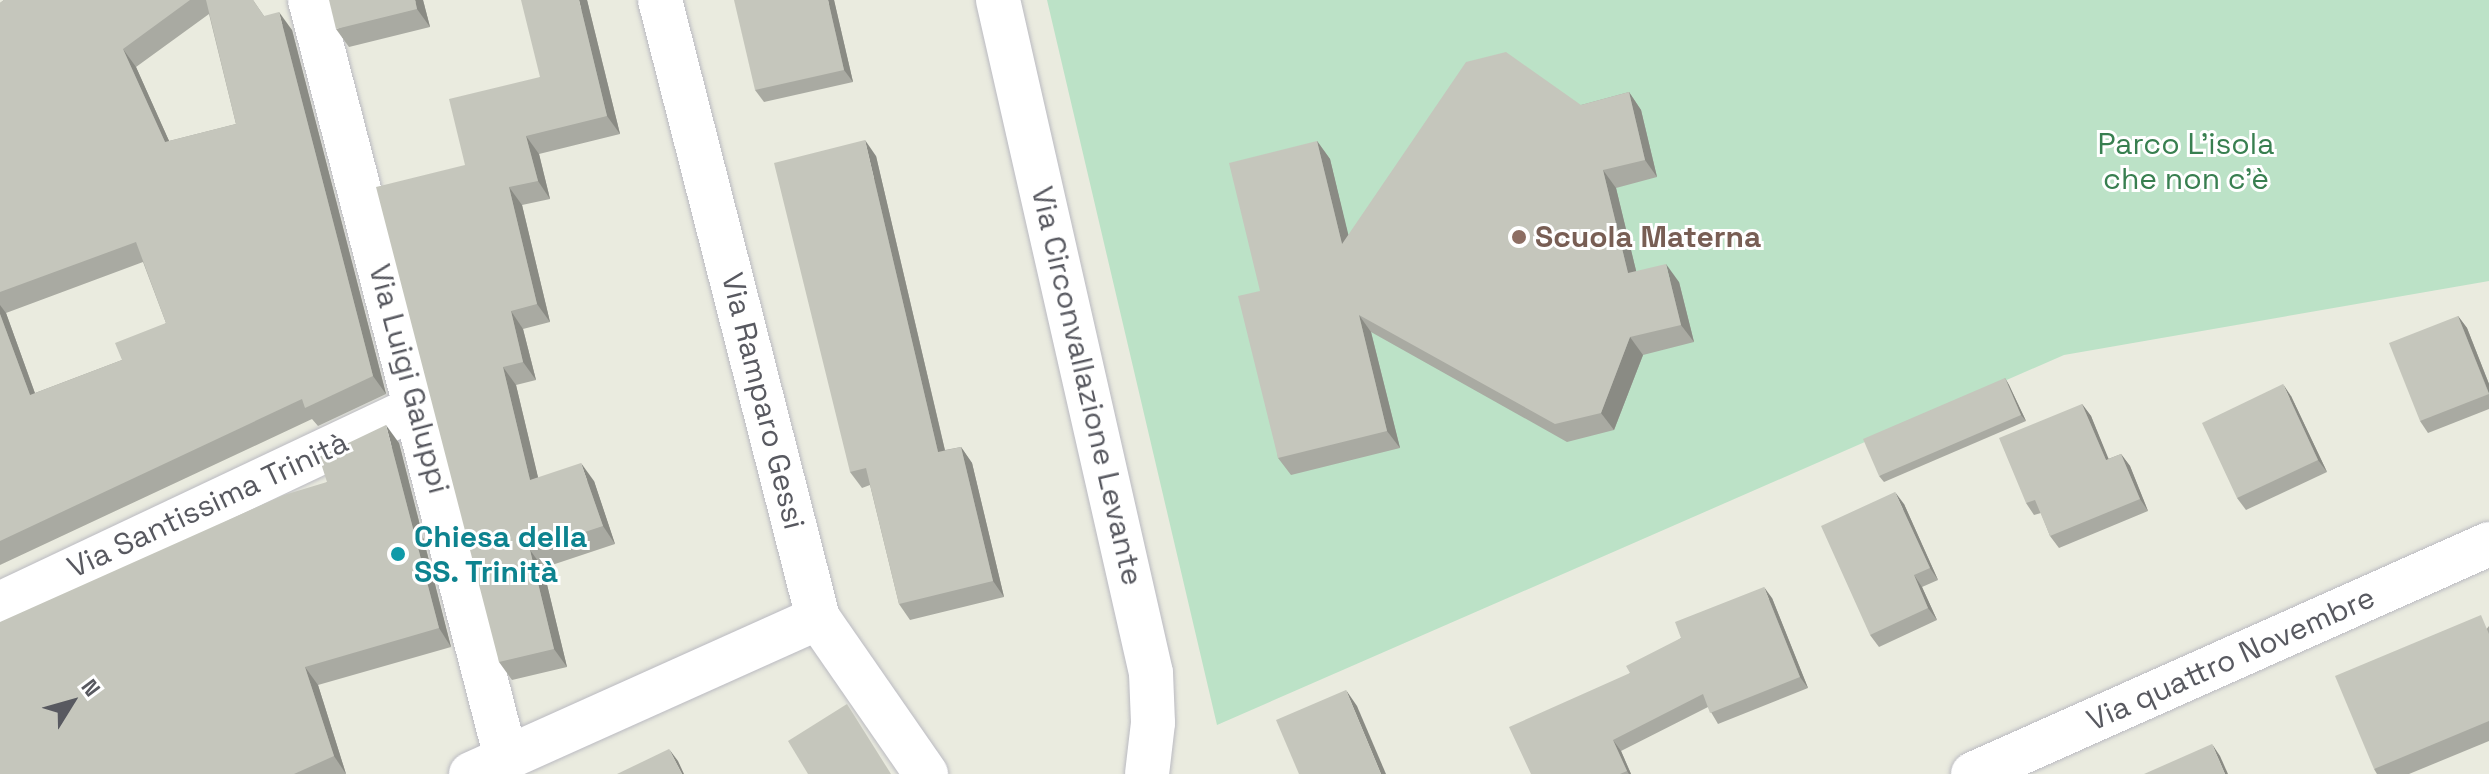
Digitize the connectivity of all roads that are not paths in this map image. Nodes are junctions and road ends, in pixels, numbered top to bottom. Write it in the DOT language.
graph roads {
  1 [pos="310,0"];
  2 [pos="660,0"];
  3 [pos="998,0"];
  4 [pos="417,407"];
  5 [pos="2489,544"];
  6 [pos="0,604"];
  7 [pos="818,618"];
  8 [pos="488,766"];
  9 [pos="926,774"];
  10 [pos="1147,774"];
  11 [pos="1973,774"];
  1 -- 4 [label="street, Via Luigi Galuppi"];
  2 -- 7 [label="street, Via Ramparo Gessi"];
  3 -- 10 [label="street, Via Circonvallazione Levante"];
  4 -- 6 [label="street, Via Santissima Trinità"];
  4 -- 8 [label="street, Via Luigi Galuppi"];
  5 -- 11 [label="street, Via quattro Novembre"];
  7 -- 8 [label="street"];
  7 -- 9 [label="street, Via Ramparo Gessi"];
}
